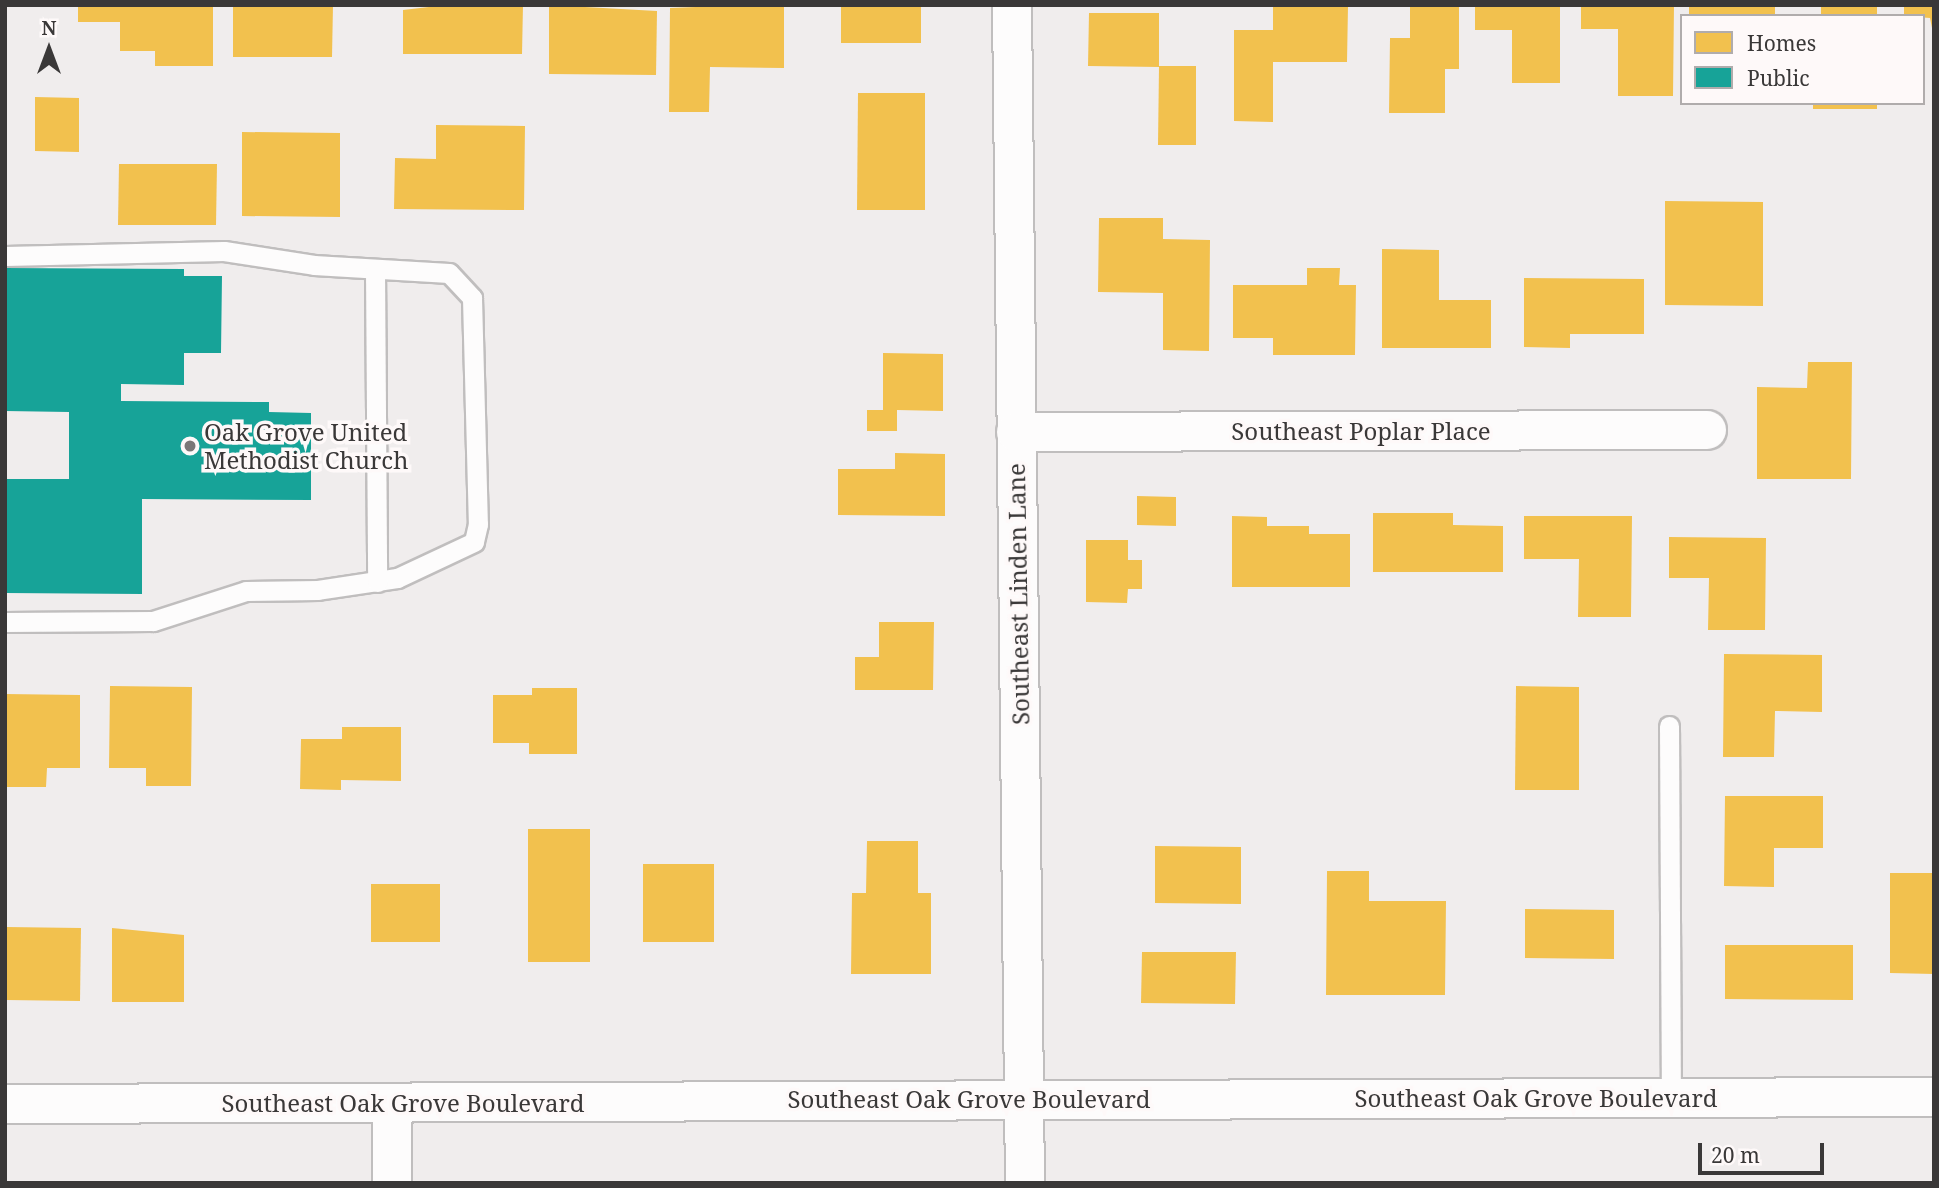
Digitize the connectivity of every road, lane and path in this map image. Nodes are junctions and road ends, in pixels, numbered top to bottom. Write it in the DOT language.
graph roads {
  1 [pos="1012,5"];
  2 [pos="5,256"];
  3 [pos="374,269"];
  4 [pos="1707,430"];
  5 [pos="1016,432"];
  6 [pos="377,582"];
  7 [pos="5,622"];
  8 [pos="1669,726"];
  9 [pos="1934,1097"];
  10 [pos="1025,1098"];
  11 [pos="1671,1098"];
  12 [pos="392,1103"];
  13 [pos="5,1104"];
  14 [pos="392,1183"];
  15 [pos="1025,1183"];
  1 -- 5 [label="street, Southeast Linden Lane"];
  2 -- 3 [label="lane"];
  3 -- 6 [label="lane"];
  3 -- 6 [label="lane"];
  4 -- 5 [label="street, Southeast Poplar Place"];
  5 -- 10 [label="street, Southeast Linden Lane"];
  6 -- 7 [label="lane"];
  8 -- 11 [label="lane"];
  9 -- 11 [label="street, Southeast Oak Grove Boulevard"];
  10 -- 11 [label="street, Southeast Oak Grove Boulevard"];
  10 -- 12 [label="street, Southeast Oak Grove Boulevard"];
  10 -- 15 [label="street, Southeast Linden Lane"];
  12 -- 13 [label="street, Southeast Oak Grove Boulevard"];
  12 -- 14 [label="street"];
}
